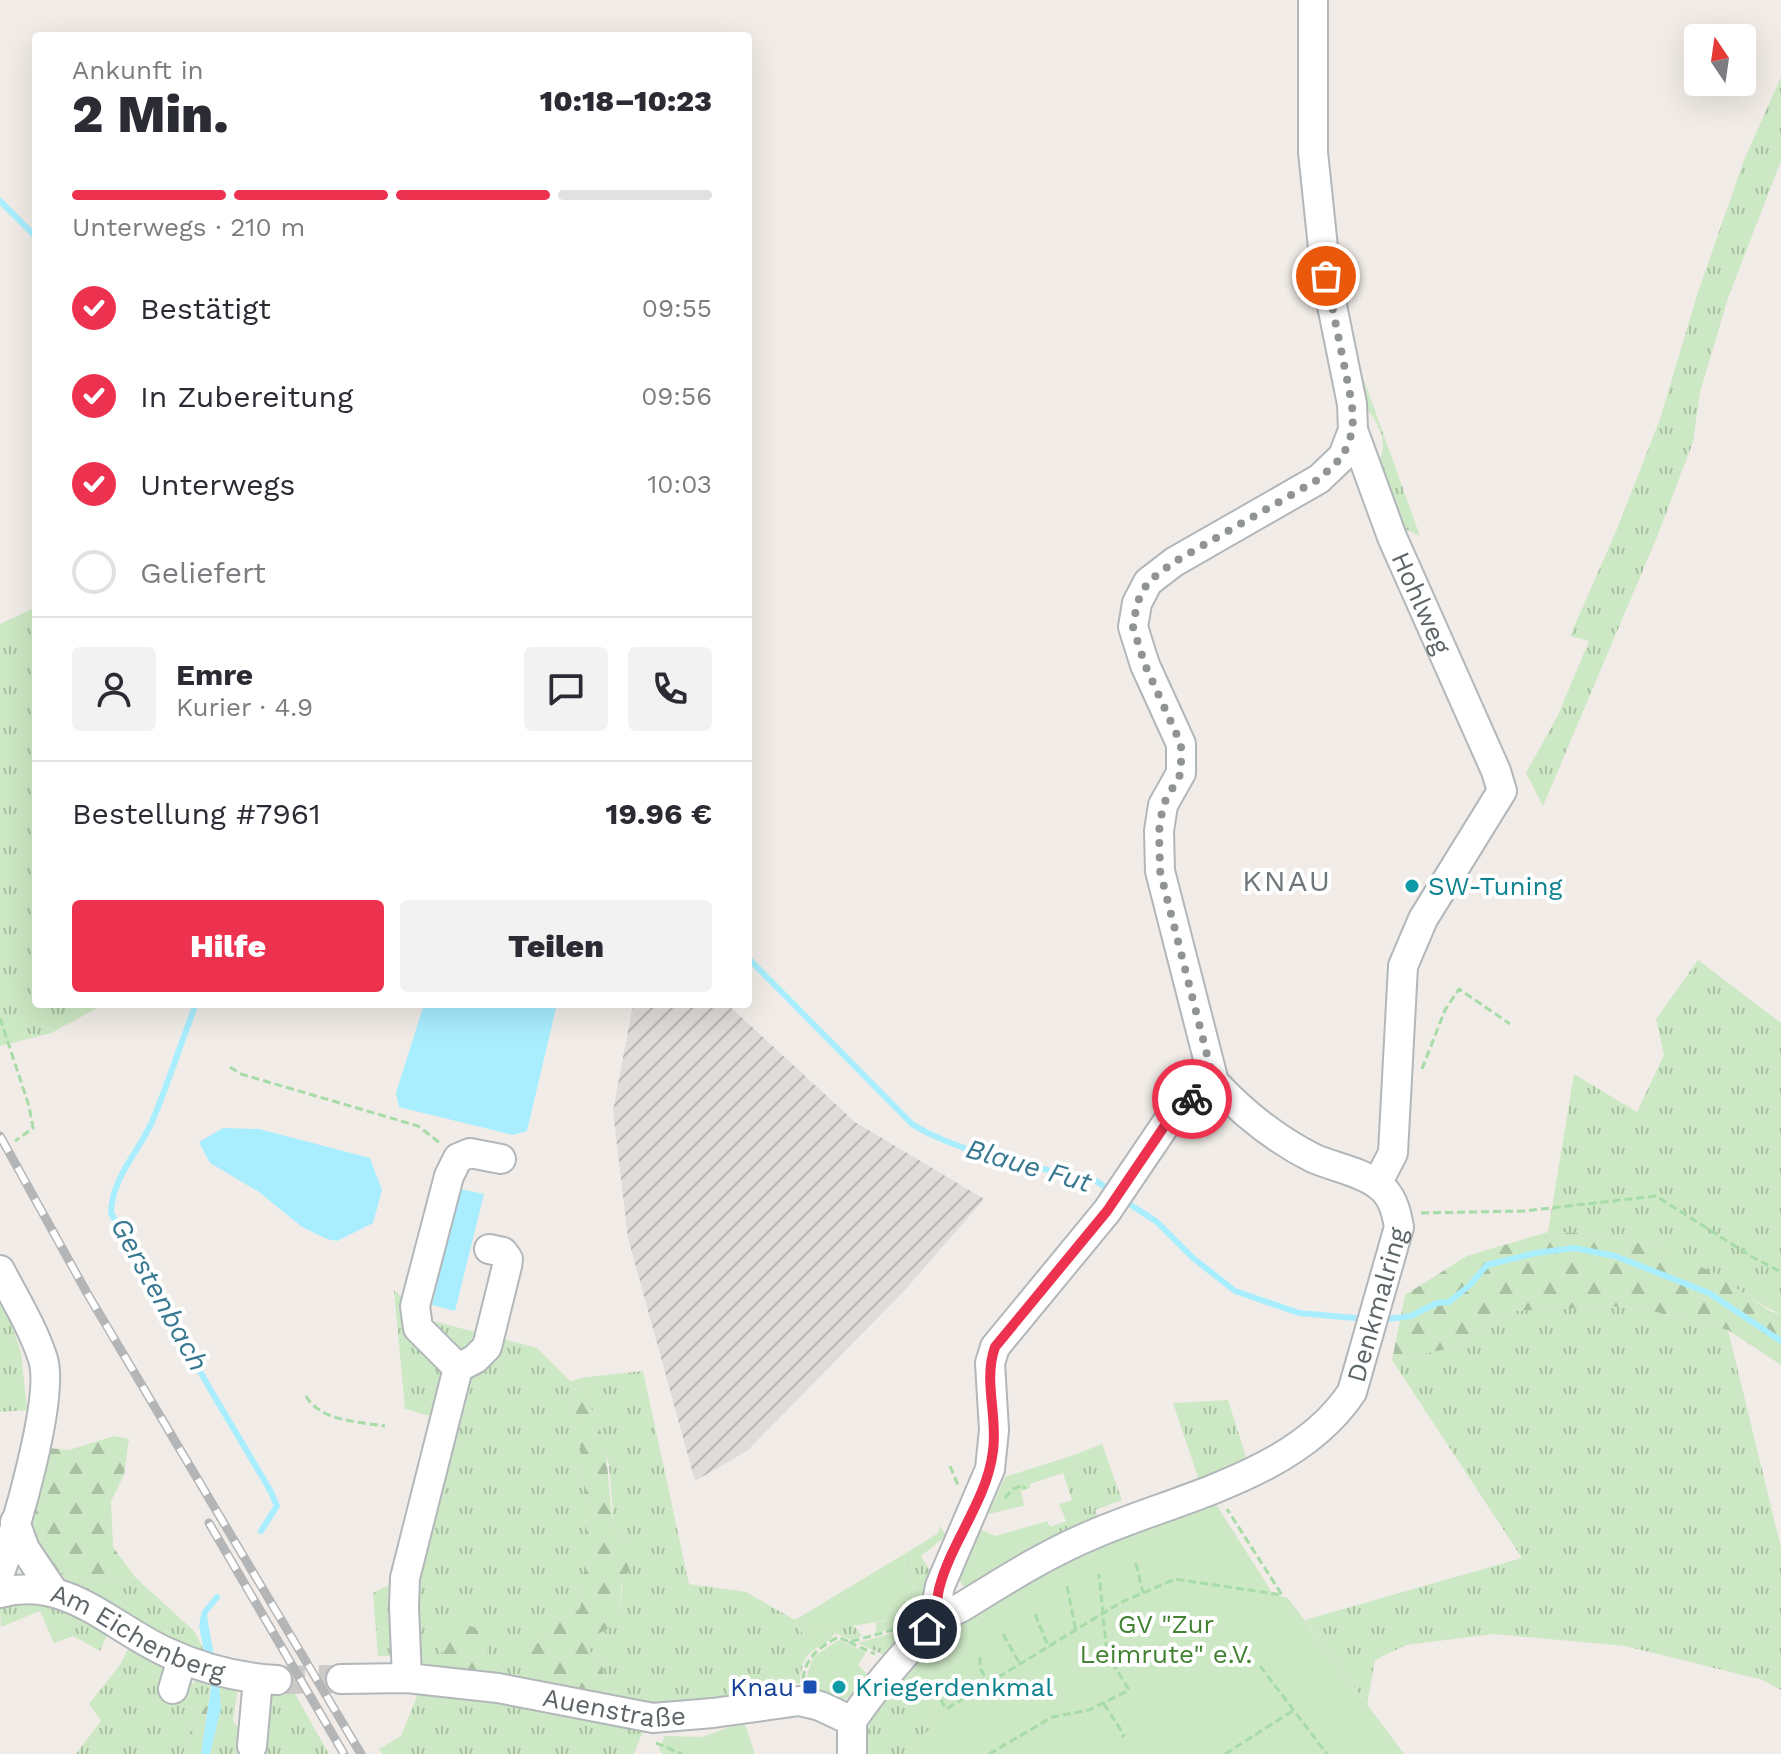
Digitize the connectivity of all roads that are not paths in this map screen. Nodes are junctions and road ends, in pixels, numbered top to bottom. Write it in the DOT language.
graph roads {
  1 [pos="1313,0"];
  2 [pos="1353,430"];
  3 [pos="1214,1082"];
  4 [pos="501,1159"];
  5 [pos="1377,1184"];
  6 [pos="489,1249"];
  7 [pos="0,1270"];
  8 [pos="458,1368"];
  9 [pos="15,1522"];
  10 [pos="0,1573"];
  11 [pos="53,1591"];
  12 [pos="0,1593"];
  13 [pos="930,1625"];
  14 [pos="190,1662"];
  15 [pos="407,1678"];
  16 [pos="341,1679"];
  17 [pos="173,1689"];
  18 [pos="852,1721"];
  19 [pos="252,1746"];
  20 [pos="852,1754"];
  1 -- 2 [label="street, Hohlweg"];
  2 -- 3 [label="street"];
  2 -- 5 [label="street, Hohlweg"];
  3 -- 5 [label="street"];
  3 -- 13 [label="street"];
  4 -- 8 [label="street"];
  5 -- 13 [label="street, Denkmalring"];
  6 -- 8 [label="street"];
  7 -- 9 [label="street"];
  8 -- 15 [label="street"];
  9 -- 10 [label="street"];
  9 -- 11 [label="street"];
  11 -- 12 [label="street, Am Eichenberg"];
  11 -- 14 [label="street, Am Eichenberg"];
  13 -- 18 [label="street, Denkmalring"];
  14 -- 17 [label="street"];
  14 -- 19 [label="street, Am Eichenberg"];
  15 -- 16 [label="street, Auenstraße"];
  15 -- 18 [label="street, Auenstraße"];
  18 -- 20 [label="street"];
}
